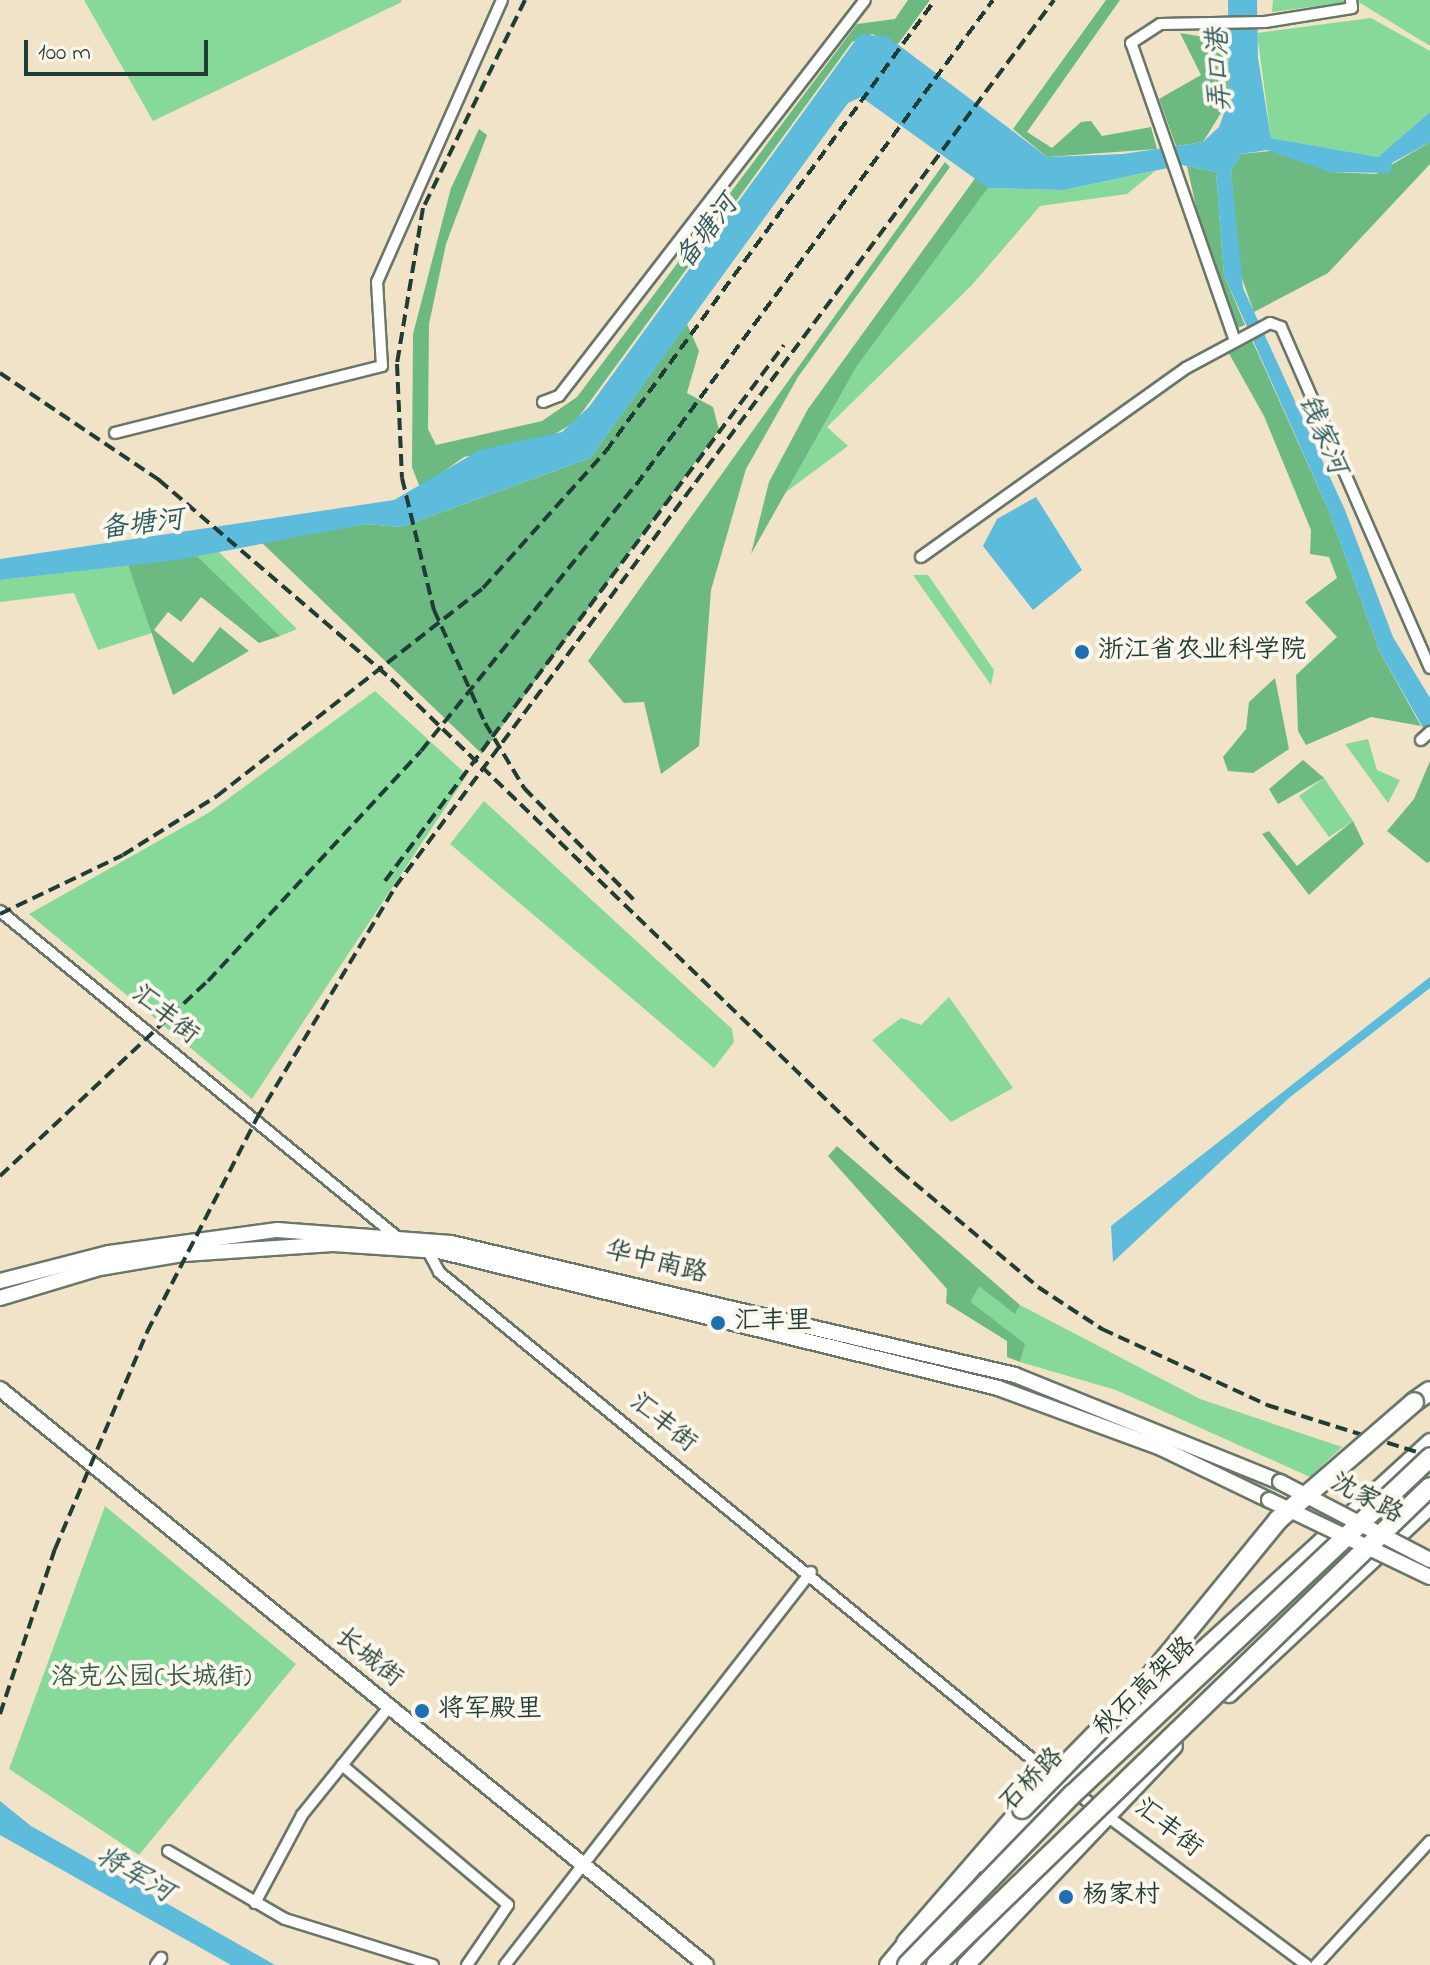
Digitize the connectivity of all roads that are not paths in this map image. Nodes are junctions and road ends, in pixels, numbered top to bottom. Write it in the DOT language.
graph roads {
  1 [pos="502,0"];
  2 [pos="865,0"];
  3 [pos="1351,0"];
  4 [pos="1234,338"];
  5 [pos="543,402"];
  6 [pos="115,433"];
  7 [pos="921,557"];
  8 [pos="1430,668"];
  9 [pos="0,911"];
  10 [pos="393,1235"];
  11 [pos="429,1250"];
  12 [pos="0,1281"];
  13 [pos="0,1298"];
  14 [pos="0,1389"];
  15 [pos="1430,1391"];
  16 [pos="1430,1442"];
  17 [pos="1430,1457"];
  18 [pos="1280,1482"];
  19 [pos="1430,1487"];
  20 [pos="1430,1506"];
  21 [pos="1430,1560"];
  22 [pos="811,1572"];
  23 [pos="1430,1577"];
  24 [pos="389,1707"];
  25 [pos="342,1765"];
  26 [pos="1063,1785"];
  27 [pos="1111,1813"];
  28 [pos="1430,1841"];
  29 [pos="168,1851"];
  30 [pos="585,1866"];
  31 [pos="255,1903"];
  32 [pos="906,1943"];
  33 [pos="433,1965"];
  34 [pos="467,1965"];
  35 [pos="505,1965"];
  36 [pos="706,1965"];
  37 [pos="888,1965"];
  38 [pos="907,1965"];
  39 [pos="936,1965"];
  40 [pos="966,1965"];
  41 [pos="1306,1965"];
  42 [pos="1316,1965"];
  1 -- 6 [label="street"];
  2 -- 5 [label="street"];
  3 -- 4 [label="street"];
  4 -- 7 [label="street"];
  4 -- 8 [label="street"];
  9 -- 10 [label="street, 汇丰街"];
  10 -- 11 [label="street, 汇丰街"];
  10 -- 12 [label="main road, 华中南路"];
  10 -- 18 [label="main road, 华中南路"];
  11 -- 13 [label="main road, 华中南路"];
  11 -- 22 [label="street, 汇丰街"];
  11 -- 23 [label="main road, 华中南路, bridge"];
  14 -- 24 [label="main road, 长城街"];
  15 -- 32 [label="highway, bridge"];
  16 -- 26 [label="main road, 石桥路"];
  17 -- 38 [label="highway, 秋石高架路, bridge"];
  18 -- 21 [label="main road, 沈家路, bridge"];
  19 -- 39 [label="highway, 秋石高架路, bridge"];
  20 -- 27 [label="main road"];
  22 -- 26 [label="street, 汇丰街"];
  22 -- 30 [label="street"];
  24 -- 25 [label="street"];
  24 -- 30 [label="main road, 长城街"];
  25 -- 31 [label="street"];
  25 -- 34 [label="street"];
  26 -- 27 [label="street, 汇丰街"];
  26 -- 32 [label="main road, 石桥路"];
  27 -- 40 [label="main road"];
  27 -- 41 [label="street, 汇丰街"];
  28 -- 42 [label="street"];
  29 -- 31 [label="street"];
  30 -- 35 [label="street"];
  30 -- 36 [label="main road, 长城街"];
  31 -- 33 [label="street"];
  32 -- 37 [label="main road, 石桥路"];
}
